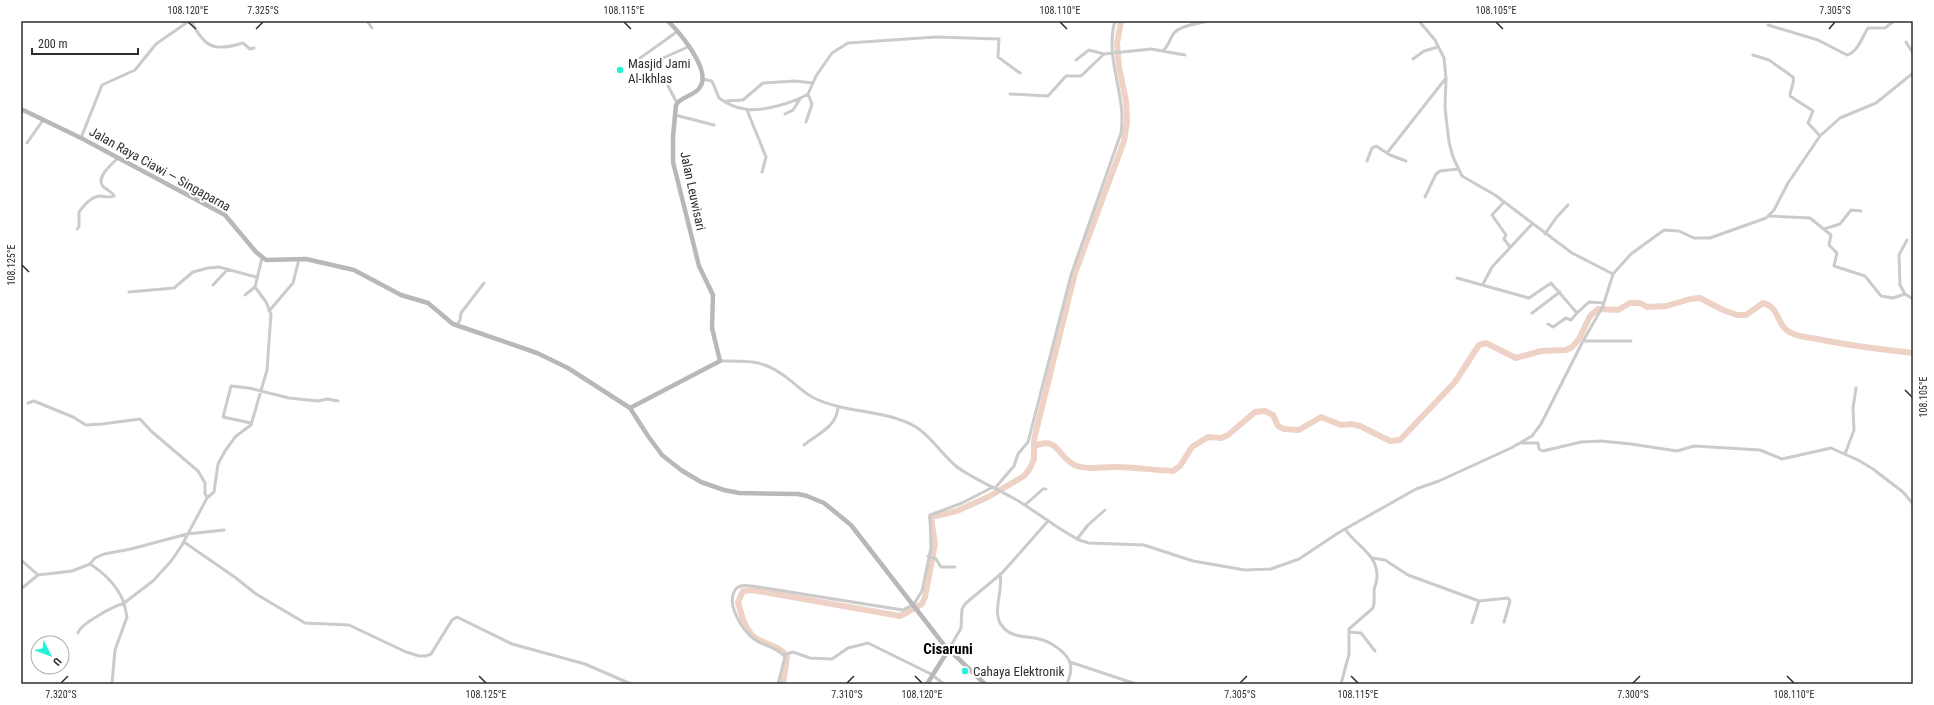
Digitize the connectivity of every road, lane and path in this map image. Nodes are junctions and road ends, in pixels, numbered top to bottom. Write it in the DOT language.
graph roads {
  1 [pos="190,21"];
  2 [pos="367,21"];
  3 [pos="668,21"];
  4 [pos="1115,21"];
  5 [pos="1207,21"];
  6 [pos="1419,21"];
  7 [pos="1894,21"];
  8 [pos="1768,25"];
  9 [pos="372,28"];
  10 [pos="678,31"];
  11 [pos="1906,42"];
  12 [pos="690,46"];
  13 [pos="1438,47"];
  14 [pos="254,48"];
  15 [pos="1162,51"];
  16 [pos="1111,53"];
  17 [pos="1913,53"];
  18 [pos="1104,54"];
  19 [pos="1185,55"];
  20 [pos="1753,55"];
  21 [pos="663,58"];
  22 [pos="1413,59"];
  23 [pos="1076,60"];
  24 [pos="629,66"];
  25 [pos="1020,73"];
  26 [pos="1913,73"];
  27 [pos="1446,78"];
  28 [pos="702,79"];
  29 [pos="666,82"];
  30 [pos="813,84"];
  31 [pos="808,94"];
  32 [pos="1010,94"];
  33 [pos="801,98"];
  34 [pos="726,101"];
  35 [pos="677,103"];
  36 [pos="21,109"];
  37 [pos="747,110"];
  38 [pos="785,114"];
  39 [pos="675,115"];
  40 [pos="43,120"];
  41 [pos="806,122"];
  42 [pos="714,125"];
  43 [pos="1820,136"];
  44 [pos="81,138"];
  45 [pos="27,143"];
  46 [pos="1387,153"];
  47 [pos="118,158"];
  48 [pos="1367,161"];
  49 [pos="1406,161"];
  50 [pos="1458,170"];
  51 [pos="762,172"];
  52 [pos="1425,198"];
  53 [pos="1504,202"];
  54 [pos="1568,205"];
  55 [pos="1861,211"];
  56 [pos="1769,216"];
  57 [pos="1532,224"];
  58 [pos="77,229"];
  59 [pos="1824,229"];
  60 [pos="1545,234"];
  61 [pos="1907,240"];
  62 [pos="1510,247"];
  63 [pos="262,258"];
  64 [pos="299,259"];
  65 [pos="228,269"];
  66 [pos="1613,274"];
  67 [pos="256,277"];
  68 [pos="1457,278"];
  69 [pos="484,283"];
  70 [pos="1483,284"];
  71 [pos="213,285"];
  72 [pos="256,287"];
  73 [pos="129,292"];
  74 [pos="1560,292"];
  75 [pos="1905,294"];
  76 [pos="244,295"];
  77 [pos="1913,298"];
  78 [pos="1604,305"];
  79 [pos="269,311"];
  80 [pos="1532,313"];
  81 [pos="1576,313"];
  82 [pos="1548,324"];
  83 [pos="457,325"];
  84 [pos="1583,341"];
  85 [pos="1631,341"];
  86 [pos="720,361"];
  87 [pos="1856,388"];
  88 [pos="260,391"];
  89 [pos="338,401"];
  90 [pos="28,403"];
  91 [pos="838,407"];
  92 [pos="630,408"];
  93 [pos="251,423"];
  94 [pos="1521,443"];
  95 [pos="804,446"];
  96 [pos="1845,454"];
  97 [pos="995,488"];
  98 [pos="1046,489"];
  99 [pos="207,498"];
  100 [pos="1913,504"];
  101 [pos="1025,505"];
  102 [pos="1105,510"];
  103 [pos="1048,521"];
  104 [pos="1345,529"];
  105 [pos="224,530"];
  106 [pos="187,534"];
  107 [pos="1077,539"];
  108 [pos="184,542"];
  109 [pos="932,557"];
  110 [pos="1373,558"];
  111 [pos="21,560"];
  112 [pos="90,564"];
  113 [pos="955,567"];
  114 [pos="1000,574"];
  115 [pos="38,575"];
  116 [pos="21,589"];
  117 [pos="1479,601"];
  118 [pos="124,603"];
  119 [pos="916,607"];
  120 [pos="1504,622"];
  121 [pos="1472,623"];
  122 [pos="1349,632"];
  123 [pos="78,633"];
  124 [pos="949,649"];
  125 [pos="1375,652"];
  126 [pos="784,655"];
  127 [pos="1070,662"];
  128 [pos="933,675"];
  129 [pos="112,684"];
  130 [pos="631,684"];
  131 [pos="778,684"];
  132 [pos="927,684"];
  133 [pos="944,684"];
  134 [pos="985,684"];
  135 [pos="1067,684"];
  136 [pos="1136,684"];
  137 [pos="1341,684"];
  1 -- 14 [label="street"];
  1 -- 44 [label="street"];
  2 -- 9 [label="street"];
  3 -- 10 [label="main road"];
  4 -- 16 [label="street"];
  5 -- 15 [label="street"];
  6 -- 13 [label="street"];
  7 -- 8 [label="street"];
  10 -- 12 [label="main road"];
  10 -- 24 [label="street"];
  11 -- 17 [label="street"];
  12 -- 21 [label="street"];
  12 -- 28 [label="main road"];
  13 -- 22 [label="street"];
  13 -- 27 [label="street"];
  15 -- 16 [label="street"];
  15 -- 19 [label="street"];
  16 -- 18 [label="street"];
  16 -- 97 [label="street"];
  18 -- 23 [label="street"];
  18 -- 32 [label="street"];
  20 -- 43 [label="street"];
  25 -- 30 [label="street"];
  26 -- 43 [label="street"];
  27 -- 46 [label="street"];
  27 -- 50 [label="street"];
  28 -- 34 [label="street"];
  28 -- 35 [label="main road"];
  29 -- 35 [label="street"];
  30 -- 31 [label="street"];
  30 -- 34 [label="street"];
  31 -- 33 [label="street"];
  31 -- 41 [label="street"];
  33 -- 37 [label="street"];
  33 -- 38 [label="street"];
  34 -- 37 [label="street"];
  35 -- 39 [label="main road, Jalan Leuwisari"];
  36 -- 40 [label="main road, Jalan Raya Ciawi — Singaparna"];
  37 -- 51 [label="street"];
  39 -- 42 [label="street"];
  39 -- 86 [label="main road, Jalan Leuwisari"];
  40 -- 44 [label="main road, Jalan Raya Ciawi — Singaparna"];
  40 -- 45 [label="street"];
  43 -- 56 [label="street"];
  44 -- 47 [label="main road, Jalan Raya Ciawi — Singaparna"];
  46 -- 48 [label="street"];
  46 -- 49 [label="street"];
  47 -- 58 [label="street"];
  47 -- 63 [label="main road, Jalan Raya Ciawi — Singaparna"];
  50 -- 52 [label="street"];
  50 -- 53 [label="street"];
  53 -- 57 [label="street"];
  53 -- 62 [label="street"];
  54 -- 60 [label="street"];
  55 -- 59 [label="street"];
  56 -- 59 [label="street"];
  56 -- 66 [label="street"];
  57 -- 60 [label="street"];
  57 -- 62 [label="street"];
  59 -- 75 [label="street"];
  60 -- 66 [label="street"];
  61 -- 75 [label="street"];
  62 -- 70 [label="street"];
  63 -- 64 [label="main road"];
  63 -- 67 [label="street"];
  64 -- 79 [label="street"];
  64 -- 83 [label="main road"];
  65 -- 67 [label="street"];
  65 -- 71 [label="street"];
  65 -- 73 [label="street"];
  66 -- 78 [label="street"];
  67 -- 72 [label="street"];
  68 -- 70 [label="street"];
  69 -- 83 [label="street"];
  70 -- 74 [label="street"];
  72 -- 76 [label="street"];
  72 -- 79 [label="street"];
  74 -- 80 [label="street"];
  74 -- 81 [label="street"];
  75 -- 77 [label="street"];
  78 -- 81 [label="street"];
  78 -- 84 [label="street"];
  79 -- 88 [label="street"];
  81 -- 82 [label="street"];
  83 -- 92 [label="main road"];
  84 -- 85 [label="street"];
  84 -- 94 [label="street"];
  86 -- 91 [label="street"];
  86 -- 92 [label="main road"];
  87 -- 96 [label="street"];
  88 -- 89 [label="street"];
  88 -- 93 [label="street"];
  88 -- 93 [label="street"];
  90 -- 99 [label="street"];
  91 -- 95 [label="street"];
  91 -- 97 [label="street"];
  92 -- 119 [label="main road"];
  93 -- 99 [label="street"];
  94 -- 96 [label="street"];
  94 -- 104 [label="street"];
  96 -- 100 [label="street"];
  97 -- 101 [label="street"];
  97 -- 109 [label="street"];
  98 -- 101 [label="street"];
  99 -- 106 [label="street"];
  101 -- 103 [label="street"];
  102 -- 107 [label="street"];
  103 -- 107 [label="street"];
  103 -- 114 [label="street"];
  104 -- 107 [label="street"];
  104 -- 110 [label="street"];
  105 -- 106 [label="street"];
  106 -- 108 [label="street"];
  106 -- 112 [label="street"];
  108 -- 118 [label="street"];
  108 -- 130 [label="street"];
  109 -- 113 [label="street"];
  109 -- 119 [label="street"];
  110 -- 117 [label="street"];
  110 -- 122 [label="street"];
  111 -- 115 [label="street"];
  112 -- 115 [label="street"];
  112 -- 118 [label="street"];
  114 -- 124 [label="street"];
  114 -- 127 [label="street"];
  115 -- 116 [label="street"];
  117 -- 120 [label="street"];
  117 -- 121 [label="street"];
  118 -- 123 [label="street"];
  118 -- 129 [label="street"];
  119 -- 124 [label="main road"];
  119 -- 126 [label="street"];
  122 -- 125 [label="street"];
  122 -- 137 [label="street"];
  124 -- 128 [label="main road"];
  124 -- 134 [label="main road"];
  126 -- 128 [label="street"];
  126 -- 131 [label="street"];
  127 -- 135 [label="street"];
  127 -- 136 [label="street"];
  128 -- 132 [label="main road"];
  128 -- 133 [label="street"];
}
